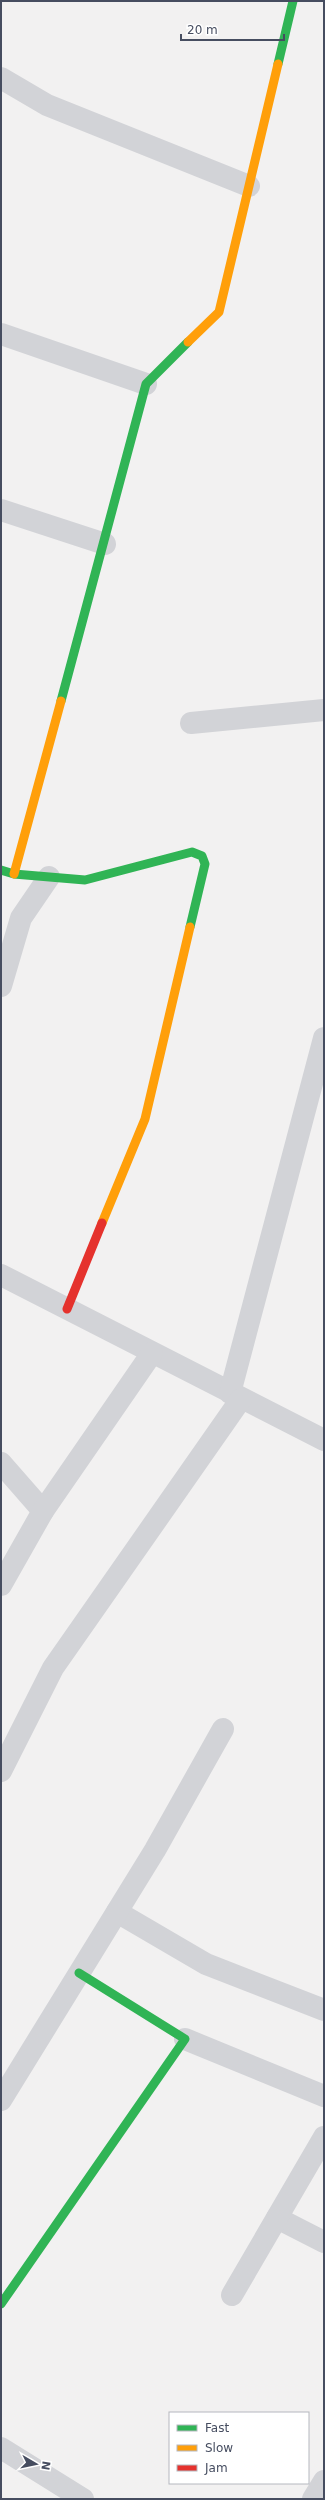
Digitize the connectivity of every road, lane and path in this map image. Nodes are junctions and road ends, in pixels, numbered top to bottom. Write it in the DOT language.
graph roads {
  1 [pos="294,1"];
  2 [pos="1,78"];
  3 [pos="249,186"];
  4 [pos="1,334"];
  5 [pos="146,384"];
  6 [pos="1,510"];
  7 [pos="105,544"];
  8 [pos="324,710"];
  9 [pos="191,723"];
  10 [pos="1,870"];
  11 [pos="14,874"];
  12 [pos="49,878"];
  13 [pos="1,986"];
  14 [pos="324,1038"];
  15 [pos="1,1275"];
  16 [pos="67,1309"];
  17 [pos="152,1353"];
  18 [pos="235,1396"];
  19 [pos="324,1440"];
  20 [pos="1,1463"];
  21 [pos="43,1511"];
  22 [pos="1,1586"];
  23 [pos="223,1729"];
  24 [pos="1,1771"];
  25 [pos="117,1912"];
  26 [pos="79,1973"];
  27 [pos="324,2010"];
  28 [pos="185,2039"];
  29 [pos="324,2096"];
  30 [pos="1,2100"];
  31 [pos="324,2137"];
  32 [pos="278,2218"];
  33 [pos="324,2242"];
  34 [pos="232,2295"];
  35 [pos="1,2304"];
  36 [pos="1,2448"];
  37 [pos="324,2481"];
  38 [pos="83,2499"];
  39 [pos="313,2499"];
  1 -- 3 [label="street"];
  2 -- 3 [label="street"];
  3 -- 5 [label="street"];
  4 -- 5 [label="street"];
  5 -- 7 [label="street"];
  6 -- 7 [label="street"];
  7 -- 11 [label="street"];
  8 -- 9 [label="street"];
  10 -- 11 [label="street"];
  11 -- 12 [label="street"];
  12 -- 13 [label="street"];
  12 -- 16 [label="street"];
  14 -- 18 [label="street"];
  15 -- 16 [label="street"];
  16 -- 17 [label="street"];
  17 -- 18 [label="street"];
  17 -- 21 [label="street"];
  18 -- 19 [label="street"];
  18 -- 24 [label="street"];
  20 -- 21 [label="street"];
  21 -- 22 [label="street"];
  23 -- 25 [label="street"];
  25 -- 26 [label="street"];
  25 -- 27 [label="street"];
  26 -- 28 [label="street"];
  26 -- 30 [label="street"];
  28 -- 29 [label="street"];
  28 -- 35 [label="street"];
  31 -- 32 [label="street"];
  32 -- 33 [label="street"];
  32 -- 34 [label="street"];
  36 -- 38 [label="street"];
  37 -- 39 [label="street"];
}
